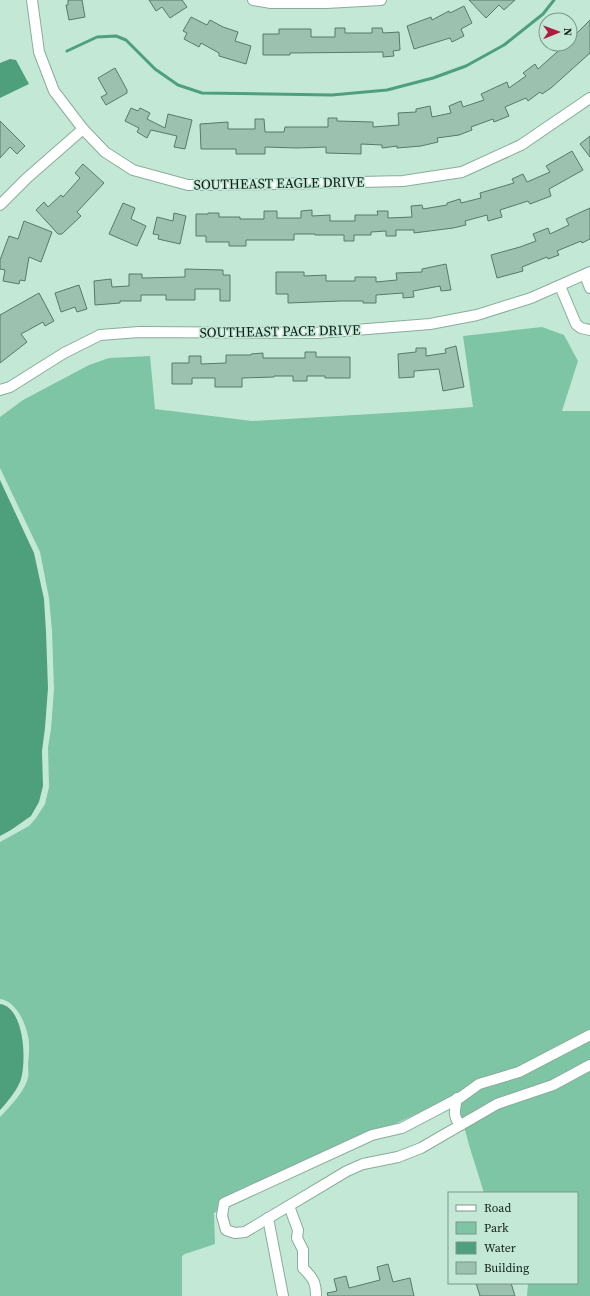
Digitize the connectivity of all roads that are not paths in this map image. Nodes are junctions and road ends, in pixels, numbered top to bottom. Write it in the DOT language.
graph roads {
  1 [pos="32,0"];
  2 [pos="253,0"];
  3 [pos="381,0"];
  4 [pos="590,98"];
  5 [pos="83,129"];
  6 [pos="0,205"];
  7 [pos="587,274"];
  8 [pos="560,286"];
  9 [pos="590,288"];
  10 [pos="590,330"];
  11 [pos="0,390"];
  12 [pos="590,1035"];
  13 [pos="590,1065"];
  14 [pos="457,1098"];
  15 [pos="461,1125"];
  16 [pos="289,1206"];
  17 [pos="268,1218"];
  18 [pos="283,1296"];
  19 [pos="316,1296"];
  1 -- 5 [label="street, SOUTHEAST EAGLE DRIVE"];
  2 -- 3 [label="street"];
  4 -- 5 [label="street, SOUTHEAST EAGLE DRIVE"];
  5 -- 6 [label="street"];
  7 -- 8 [label="street, SOUTHEAST PACE DRIVE"];
  7 -- 9 [label="street"];
  8 -- 10 [label="street"];
  8 -- 11 [label="street, SOUTHEAST PACE DRIVE"];
  12 -- 14 [label="street"];
  13 -- 15 [label="street"];
  14 -- 15 [label="street"];
  14 -- 17 [label="street"];
  15 -- 16 [label="street"];
  16 -- 17 [label="street"];
  16 -- 19 [label="street"];
  17 -- 18 [label="street"];
}
